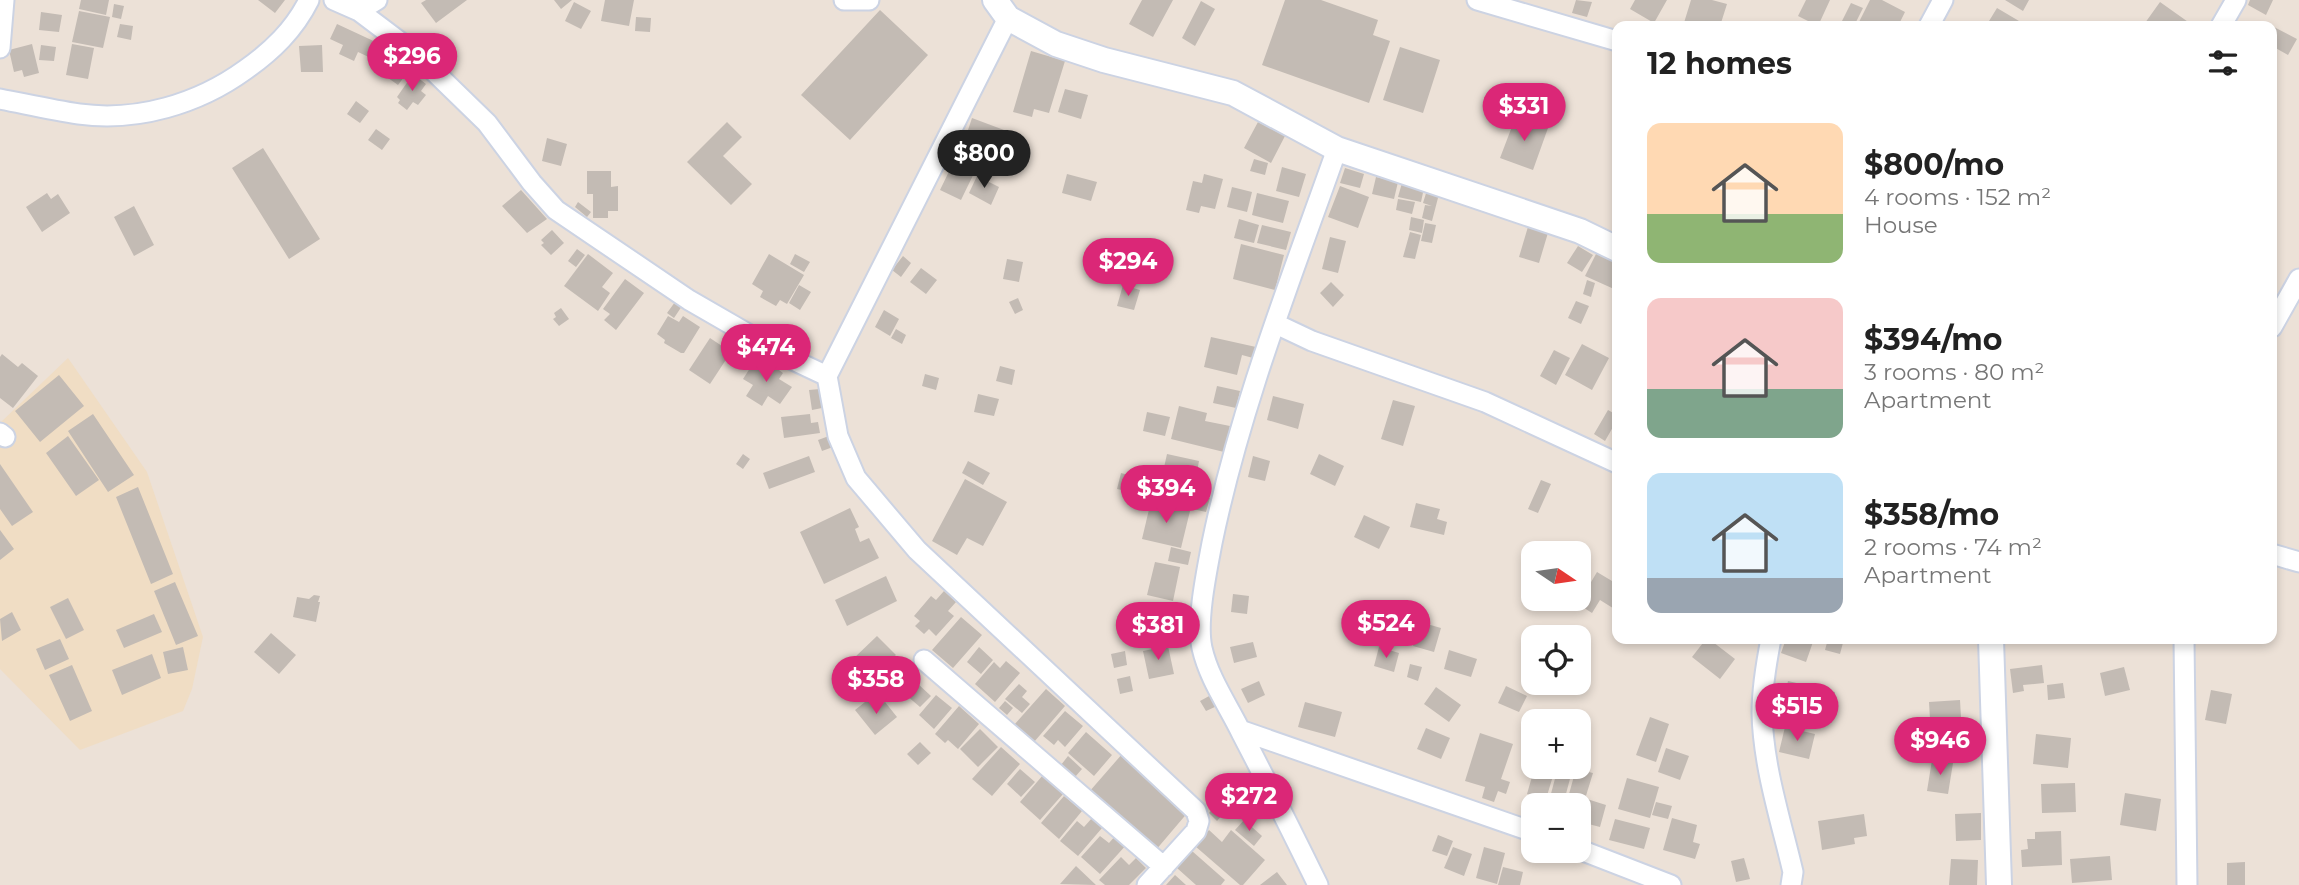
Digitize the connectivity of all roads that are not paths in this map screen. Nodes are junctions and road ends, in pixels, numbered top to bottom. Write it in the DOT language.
graph roads {
  1 [pos="4,0"];
  2 [pos="309,0"];
  3 [pos="334,0"];
  4 [pos="377,0"];
  5 [pos="844,0"];
  6 [pos="869,0"];
  7 [pos="1477,0"];
  8 [pos="1943,0"];
  9 [pos="2235,0"];
  10 [pos="1001,9"];
  11 [pos="359,11"];
  12 [pos="1932,21"];
  13 [pos="2224,21"];
  14 [pos="1612,40"];
  15 [pos="0,48"];
  16 [pos="0,99"];
  17 [pos="1337,149"];
  18 [pos="1612,248"];
  19 [pos="2299,279"];
  20 [pos="2277,318"];
  21 [pos="1276,324"];
  22 [pos="827,376"];
  23 [pos="1612,461"];
  24 [pos="2277,555"];
  25 [pos="2299,562"];
  26 [pos="1770,644"];
  27 [pos="1991,644"];
  28 [pos="2183,644"];
  29 [pos="924,660"];
  30 [pos="1240,730"];
  31 [pos="1521,828"];
  32 [pos="1591,854"];
  33 [pos="1164,867"];
  34 [pos="1147,885"];
  35 [pos="1318,885"];
  36 [pos="1671,885"];
  37 [pos="1791,885"];
  38 [pos="1998,885"];
  39 [pos="2188,885"];
  1 -- 15 [label="street"];
  2 -- 16 [label="street"];
  3 -- 11 [label="street"];
  4 -- 11 [label="street"];
  5 -- 6 [label="street"];
  7 -- 14 [label="street"];
  8 -- 12 [label="street"];
  9 -- 13 [label="street"];
  10 -- 17 [label="street"];
  10 -- 22 [label="street"];
  11 -- 22 [label="street"];
  17 -- 18 [label="street"];
  17 -- 21 [label="street"];
  19 -- 20 [label="street"];
  21 -- 23 [label="street"];
  21 -- 30 [label="street"];
  22 -- 33 [label="street"];
  24 -- 25 [label="street"];
  26 -- 37 [label="street"];
  27 -- 38 [label="street"];
  28 -- 39 [label="street"];
  29 -- 33 [label="street"];
  30 -- 31 [label="street"];
  30 -- 35 [label="street"];
  32 -- 36 [label="street"];
  33 -- 34 [label="street"];
}
